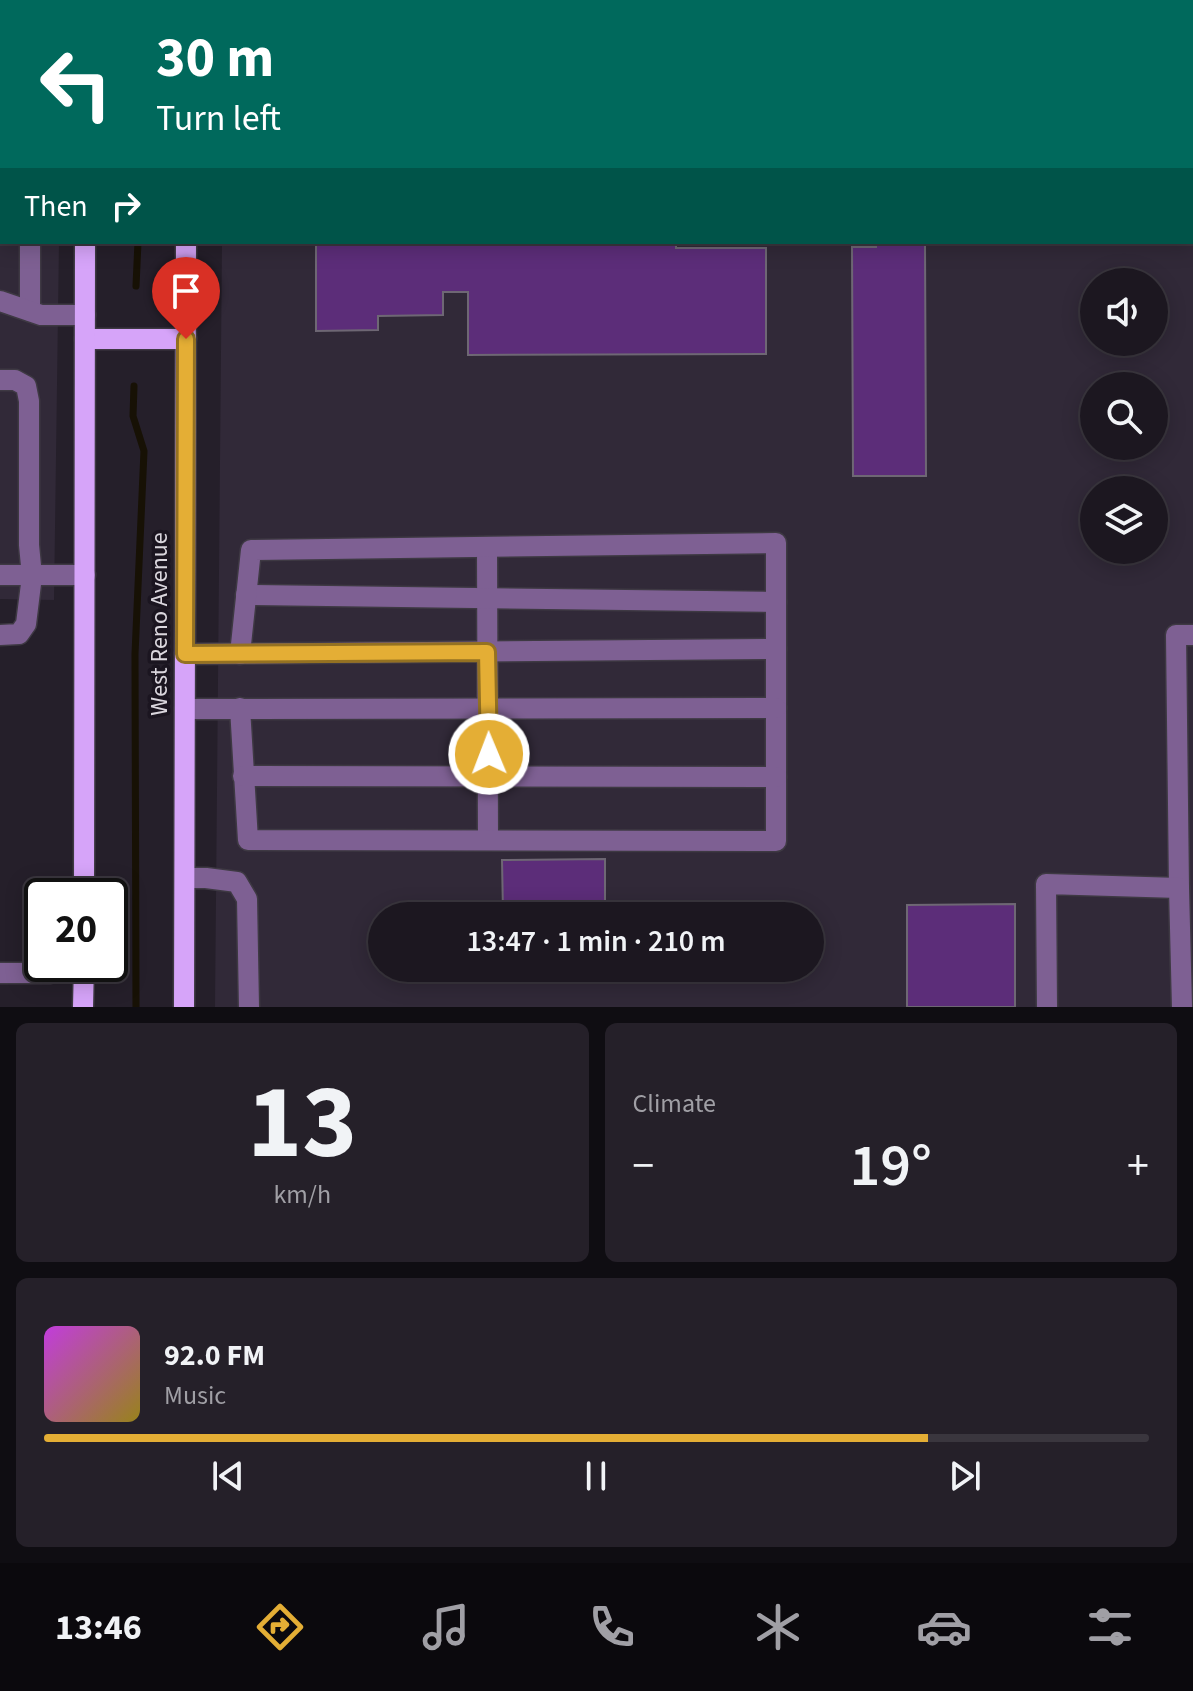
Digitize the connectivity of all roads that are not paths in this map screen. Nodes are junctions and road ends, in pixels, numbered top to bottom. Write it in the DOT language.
graph roads {
  1 [pos="30,244"];
  2 [pos="85,244"];
  3 [pos="186,244"];
  4 [pos="0,301"];
  5 [pos="30,311"];
  6 [pos="85,315"];
  7 [pos="85,339"];
  8 [pos="186,339"];
  9 [pos="0,380"];
  10 [pos="487,547"];
  11 [pos="0,575"];
  12 [pos="85,575"];
  13 [pos="32,576"];
  14 [pos="246,595"];
  15 [pos="486,598"];
  16 [pos="776,602"];
  17 [pos="0,635"];
  18 [pos="1193,635"];
  19 [pos="776,649"];
  20 [pos="487,652"];
  21 [pos="185,654"];
  22 [pos="240,654"];
  23 [pos="240,708"];
  24 [pos="488,708"];
  25 [pos="776,708"];
  26 [pos="185,709"];
  27 [pos="1185,747"];
  28 [pos="243,776"];
  29 [pos="489,777"];
  30 [pos="776,777"];
  31 [pos="488,840"];
  32 [pos="84,878"];
  33 [pos="185,878"];
  34 [pos="1179,888"];
  35 [pos="1187,949"];
  36 [pos="0,973"];
  37 [pos="24,973"];
  38 [pos="84,982"];
  39 [pos="83,1007"];
  40 [pos="184,1007"];
  41 [pos="249,1007"];
  42 [pos="1047,1007"];
  43 [pos="1182,1007"];
  1 -- 5 [label="lane"];
  2 -- 6 [label="main road"];
  3 -- 8 [label="main road, West Reno Avenue"];
  4 -- 5 [label="lane"];
  5 -- 6 [label="lane"];
  6 -- 7 [label="main road"];
  7 -- 8 [label="main road"];
  7 -- 12 [label="main road"];
  8 -- 21 [label="main road, West Reno Avenue"];
  9 -- 13 [label="lane"];
  10 -- 14 [label="lane"];
  10 -- 15 [label="lane"];
  10 -- 16 [label="lane"];
  11 -- 13 [label="lane"];
  12 -- 13 [label="lane"];
  12 -- 32 [label="main road"];
  13 -- 17 [label="lane"];
  14 -- 15 [label="lane"];
  14 -- 22 [label="lane"];
  15 -- 16 [label="lane"];
  15 -- 20 [label="lane"];
  16 -- 19 [label="lane"];
  18 -- 27 [label="lane"];
  19 -- 20 [label="lane"];
  19 -- 25 [label="lane"];
  20 -- 22 [label="lane"];
  20 -- 24 [label="lane"];
  21 -- 22 [label="lane"];
  21 -- 26 [label="main road, West Reno Avenue"];
  23 -- 24 [label="lane"];
  23 -- 26 [label="lane"];
  23 -- 28 [label="lane"];
  24 -- 25 [label="lane"];
  24 -- 29 [label="lane"];
  25 -- 30 [label="lane"];
  26 -- 33 [label="main road, West Reno Avenue"];
  27 -- 34 [label="lane"];
  28 -- 29 [label="lane"];
  28 -- 31 [label="lane"];
  29 -- 30 [label="lane"];
  29 -- 31 [label="lane"];
  30 -- 31 [label="lane"];
  33 -- 40 [label="main road, West Reno Avenue"];
  33 -- 41 [label="lane"];
  34 -- 35 [label="lane"];
  34 -- 42 [label="lane"];
  35 -- 43 [label="lane"];
  36 -- 37 [label="lane"];
  38 -- 39 [label="main road"];
}
